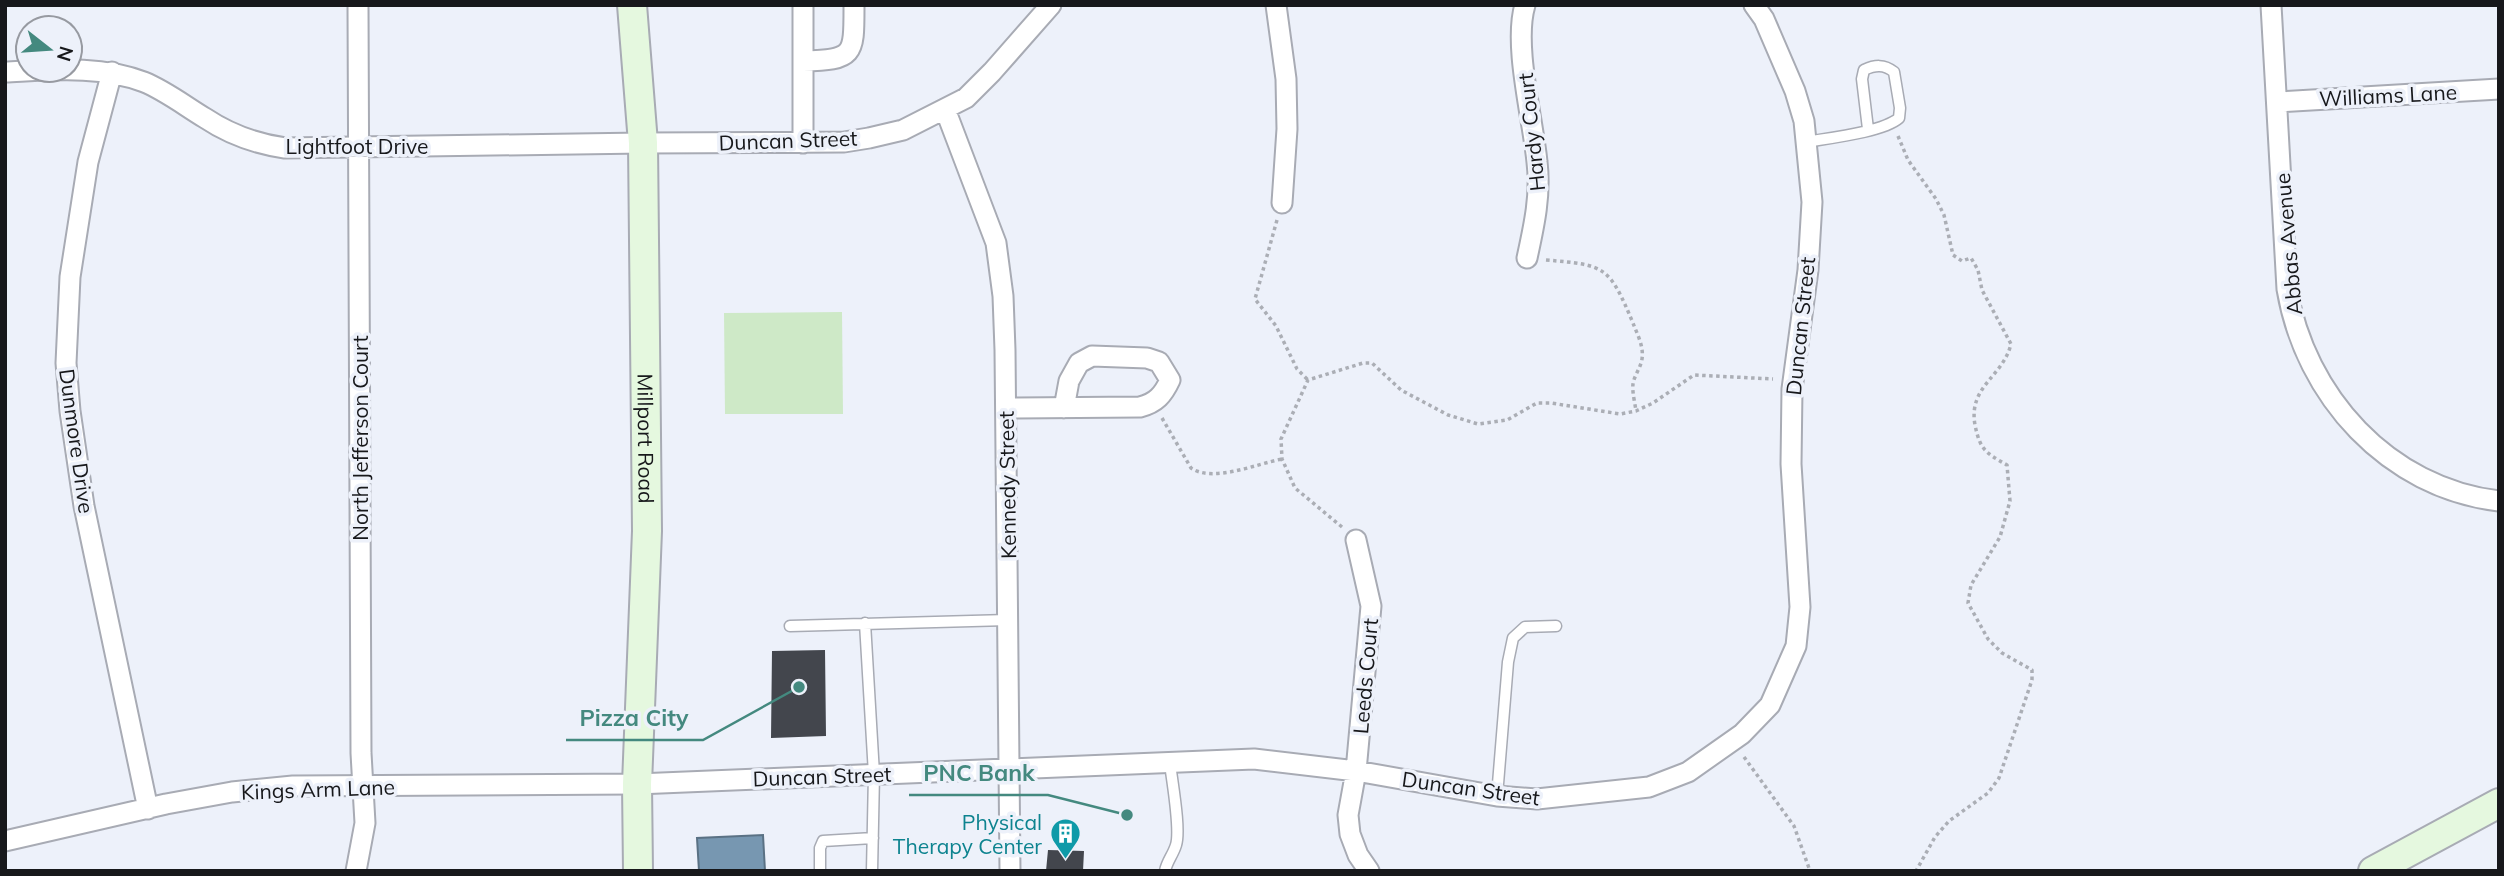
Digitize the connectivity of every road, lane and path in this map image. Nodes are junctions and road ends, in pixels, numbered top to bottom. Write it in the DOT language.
graph roads {
  1 [pos="358,5"];
  2 [pos="632,5"];
  3 [pos="803,5"];
  4 [pos="854,5"];
  5 [pos="1051,5"];
  6 [pos="1276,5"];
  7 [pos="1525,5"];
  8 [pos="1754,5"];
  9 [pos="2271,5"];
  10 [pos="803,61"];
  11 [pos="5,72"];
  12 [pos="112,72"];
  13 [pos="2499,89"];
  14 [pos="2278,102"];
  15 [pos="945,109"];
  16 [pos="1893,124"];
  17 [pos="1868,130"];
  18 [pos="1806,142"];
  19 [pos="643,143"];
  20 [pos="803,143"];
  21 [pos="359,147"];
  22 [pos="1282,203"];
  23 [pos="1527,258"];
  24 [pos="1308,380"];
  25 [pos="1793,380"];
  26 [pos="1153,404"];
  27 [pos="1006,408"];
  28 [pos="1064,408"];
  29 [pos="1636,411"];
  30 [pos="1282,459"];
  31 [pos="2499,501"];
  32 [pos="1356,540"];
  33 [pos="1009,620"];
  34 [pos="865,623"];
  35 [pos="790,626"];
  36 [pos="1556,626"];
  37 [pos="1730,743"];
  38 [pos="1170,763"];
  39 [pos="1011,769"];
  40 [pos="1356,771"];
  41 [pos="874,774"];
  42 [pos="637,784"];
  43 [pos="363,785"];
  44 [pos="1497,796"];
  45 [pos="2499,803"];
  46 [pos="148,809"];
  47 [pos="873,838"];
  48 [pos="5,841"];
  49 [pos="356,871"];
  50 [pos="638,871"];
  51 [pos="820,871"];
  52 [pos="872,871"];
  53 [pos="1010,871"];
  54 [pos="1165,871"];
  55 [pos="1369,871"];
  56 [pos="1810,871"];
  57 [pos="1916,871"];
  58 [pos="2373,871"];
  1 -- 21 [label="street, North Jefferson Court"];
  2 -- 19 [label="main road, Millport Road"];
  3 -- 10 [label="street"];
  4 -- 10 [label="street"];
  5 -- 15 [label="street, Duncan Street"];
  6 -- 22 [label="street"];
  7 -- 23 [label="street, Hardy Court"];
  8 -- 18 [label="street, Duncan Street"];
  9 -- 14 [label="street, Abbas Avenue"];
  10 -- 20 [label="street"];
  11 -- 12 [label="street, Lightfoot Drive"];
  12 -- 21 [label="street, Lightfoot Drive"];
  12 -- 46 [label="street, Dunmore Drive"];
  13 -- 14 [label="street, Williams Lane"];
  14 -- 31 [label="street, Abbas Avenue"];
  15 -- 20 [label="street, Duncan Street"];
  15 -- 27 [label="street, Kennedy Street"];
  16 -- 17 [label="lane"];
  16 -- 17 [label="lane"];
  16 -- 57 [label="path"];
  17 -- 18 [label="lane"];
  18 -- 25 [label="street, Duncan Street"];
  19 -- 20 [label="street, Duncan Street"];
  19 -- 21 [label="street, Lightfoot Drive"];
  19 -- 42 [label="main road, Millport Road"];
  21 -- 43 [label="street, North Jefferson Court"];
  22 -- 24 [label="path"];
  23 -- 29 [label="path"];
  24 -- 29 [label="path"];
  24 -- 30 [label="path"];
  25 -- 29 [label="path"];
  25 -- 37 [label="street, Duncan Street"];
  26 -- 28 [label="street"];
  26 -- 28 [label="street"];
  26 -- 30 [label="path"];
  27 -- 28 [label="street"];
  27 -- 33 [label="street, Kennedy Street"];
  30 -- 32 [label="path"];
  32 -- 40 [label="street, Leeds Court"];
  33 -- 34 [label="lane"];
  33 -- 39 [label="street, Kennedy Street"];
  34 -- 35 [label="lane"];
  34 -- 41 [label="lane"];
  36 -- 44 [label="lane"];
  37 -- 44 [label="street, Duncan Street"];
  37 -- 56 [label="path"];
  38 -- 39 [label="street, Duncan Street"];
  38 -- 40 [label="street, Duncan Street"];
  38 -- 54 [label="lane"];
  39 -- 41 [label="street, Duncan Street"];
  39 -- 53 [label="street, Kennedy Street"];
  40 -- 44 [label="street, Duncan Street"];
  40 -- 55 [label="street, Leeds Court"];
  41 -- 42 [label="street, Duncan Street"];
  41 -- 47 [label="lane"];
  42 -- 43 [label="street, Kings Arm Lane"];
  42 -- 50 [label="main road, Millport Road"];
  43 -- 46 [label="street, Kings Arm Lane"];
  43 -- 49 [label="street, North Jefferson Court"];
  45 -- 58 [label="main road"];
  46 -- 48 [label="street, Kings Arm Lane"];
  47 -- 51 [label="lane"];
  47 -- 52 [label="lane"];
}
